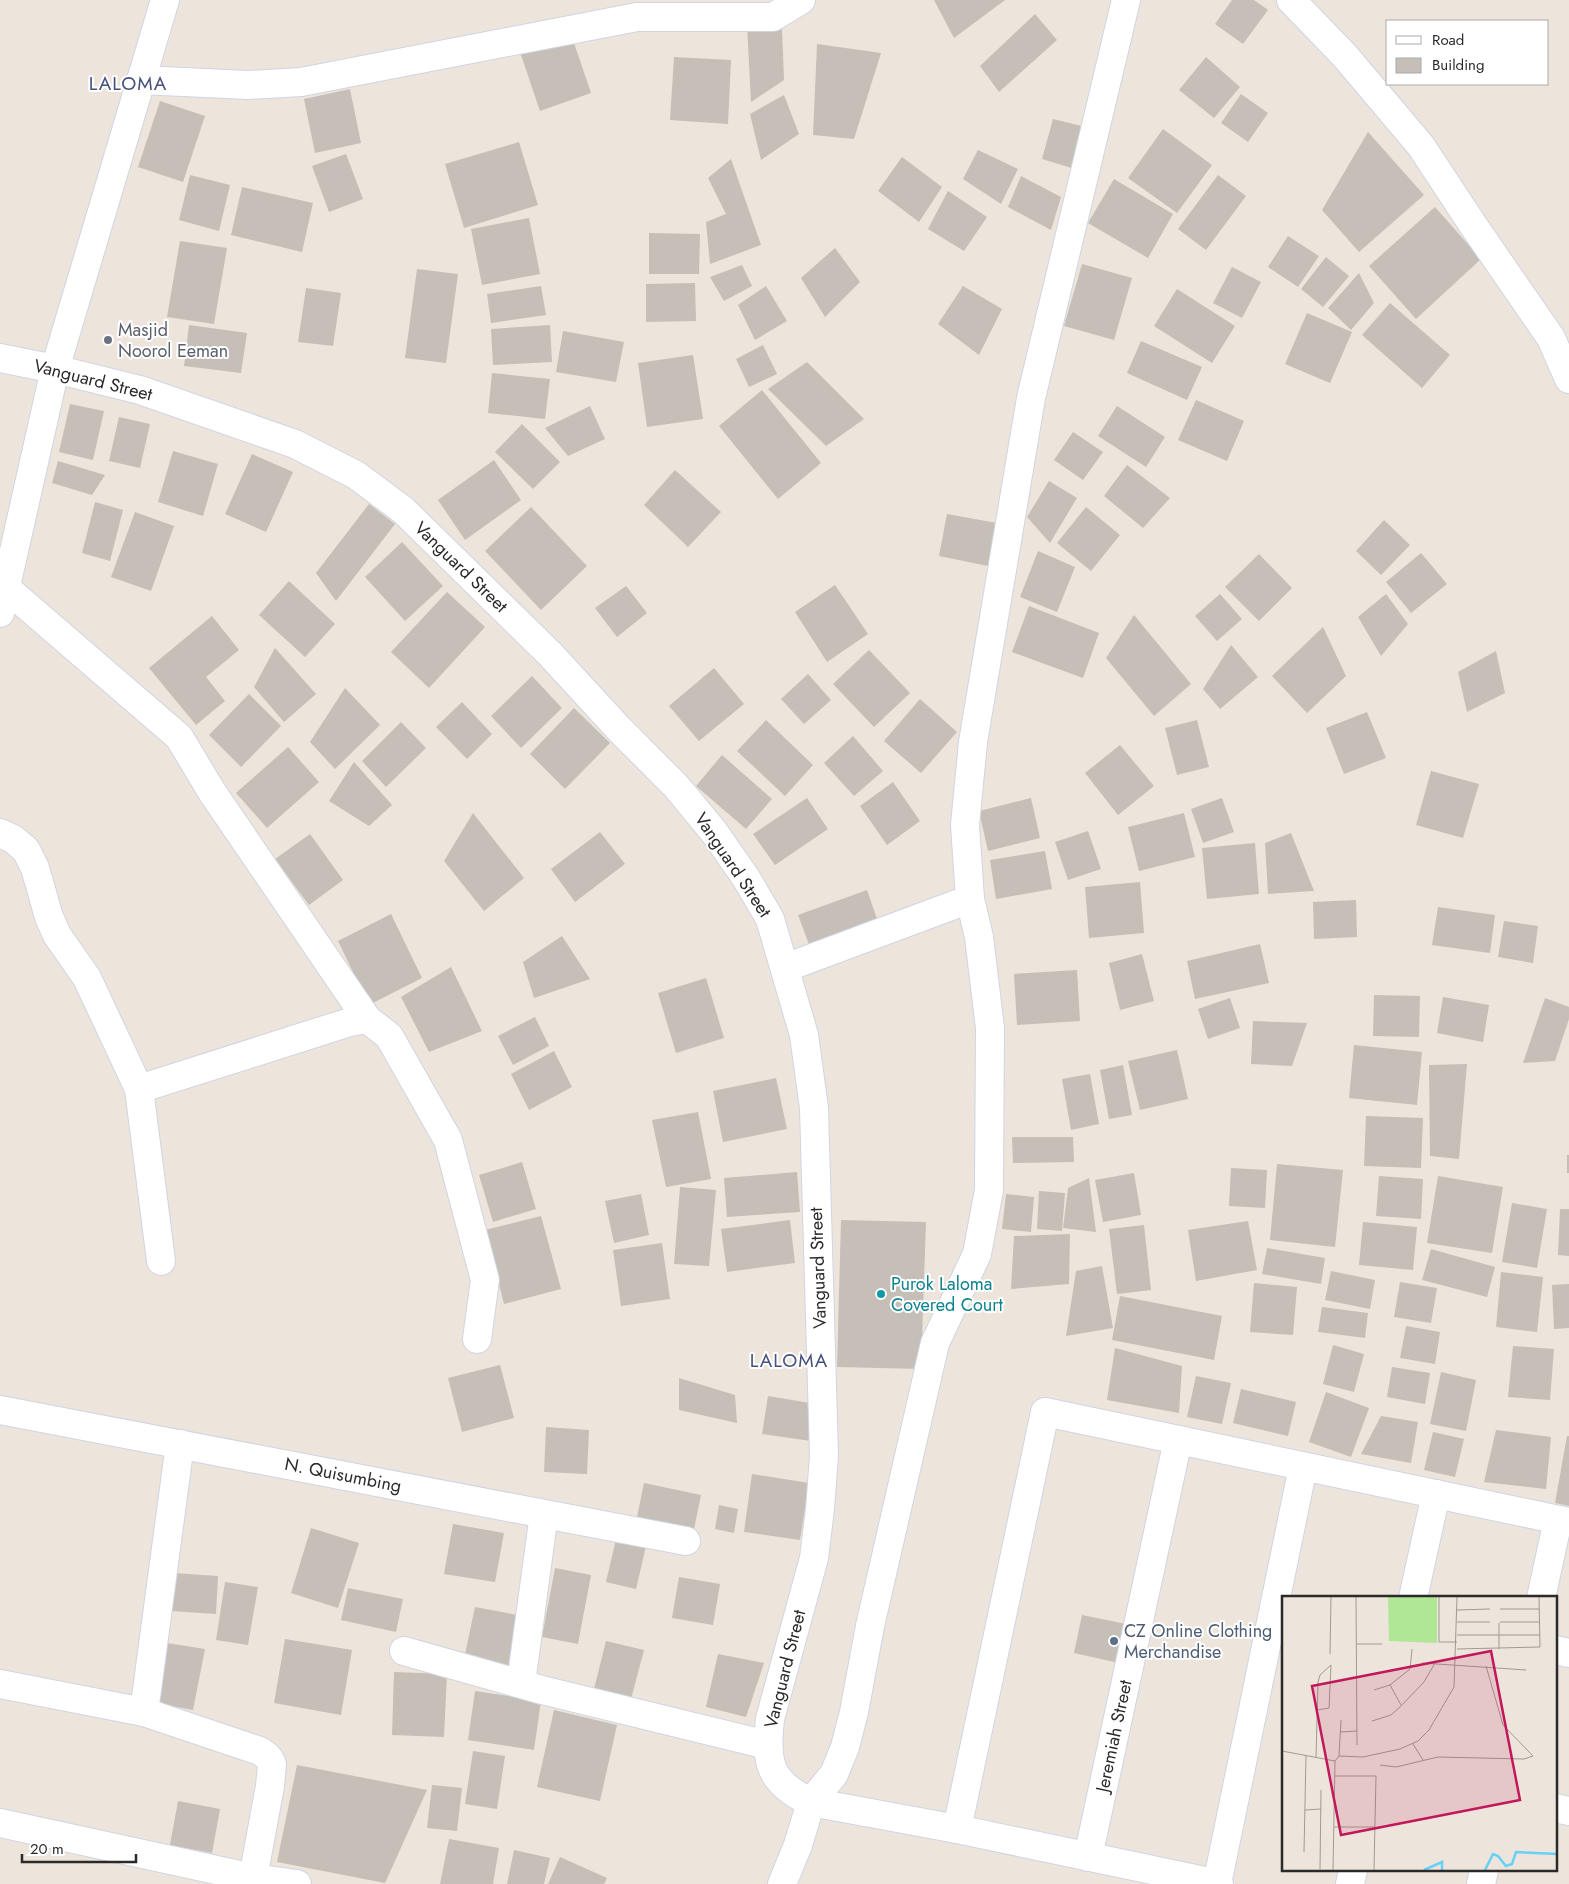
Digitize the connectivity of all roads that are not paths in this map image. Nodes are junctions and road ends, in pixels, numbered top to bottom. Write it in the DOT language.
graph roads {
  1 [pos="165,0"];
  2 [pos="801,0"];
  3 [pos="1126,0"];
  4 [pos="1291,0"];
  5 [pos="142,80"];
  6 [pos="0,358"];
  7 [pos="55,368"];
  8 [pos="1569,379"];
  9 [pos="5,587"];
  10 [pos="0,613"];
  11 [pos="0,834"];
  12 [pos="970,899"];
  13 [pos="785,968"];
  14 [pos="367,1019"];
  15 [pos="139,1089"];
  16 [pos="161,1261"];
  17 [pos="477,1338"];
  18 [pos="0,1410"];
  19 [pos="1178,1440"];
  20 [pos="180,1444"];
  21 [pos="1303,1467"];
  22 [pos="1436,1494"];
  23 [pos="544,1514"];
  24 [pos="1564,1521"];
  25 [pos="686,1541"];
  26 [pos="1413,1596"];
  27 [pos="1542,1596"];
  28 [pos="1556,1650"];
  29 [pos="404,1651"];
  30 [pos="1569,1653"];
  31 [pos="521,1683"];
  32 [pos="0,1684"];
  33 [pos="144,1712"];
  34 [pos="767,1745"];
  35 [pos="811,1802"];
  36 [pos="1556,1808"];
  37 [pos="1569,1811"];
  38 [pos="0,1823"];
  39 [pos="956,1829"];
  40 [pos="1088,1857"];
  41 [pos="253,1878"];
  42 [pos="297,1884"];
  43 [pos="782,1884"];
  44 [pos="1218,1884"];
  1 -- 5 [label="street"];
  2 -- 5 [label="street"];
  3 -- 12 [label="street"];
  4 -- 8 [label="street"];
  5 -- 7 [label="street"];
  6 -- 7 [label="street, Vanguard Street"];
  7 -- 9 [label="street"];
  7 -- 13 [label="street, Vanguard Street"];
  9 -- 10 [label="street"];
  9 -- 14 [label="street"];
  11 -- 15 [label="street"];
  12 -- 13 [label="street"];
  12 -- 35 [label="street"];
  13 -- 34 [label="street, Vanguard Street"];
  14 -- 15 [label="street"];
  14 -- 17 [label="street"];
  15 -- 16 [label="street"];
  18 -- 20 [label="street, N. Quisumbing"];
  19 -- 21 [label="street"];
  19 -- 39 [label="street"];
  19 -- 40 [label="street, Jeremiah Street"];
  20 -- 23 [label="street, N. Quisumbing"];
  20 -- 33 [label="street"];
  21 -- 22 [label="street"];
  21 -- 44 [label="street"];
  22 -- 24 [label="street"];
  22 -- 26 [label="street"];
  23 -- 25 [label="street, N. Quisumbing"];
  23 -- 31 [label="street"];
  24 -- 27 [label="street"];
  28 -- 30 [label="street"];
  29 -- 31 [label="street"];
  31 -- 34 [label="street"];
  32 -- 33 [label="street"];
  33 -- 41 [label="street"];
  34 -- 35 [label="street, Vanguard Street"];
  35 -- 39 [label="street, Vanguard Street"];
  35 -- 43 [label="street"];
  36 -- 37 [label="street"];
  38 -- 41 [label="street"];
  39 -- 40 [label="street, Vanguard Street"];
  40 -- 44 [label="street, Vanguard Street"];
  41 -- 42 [label="street"];
}
